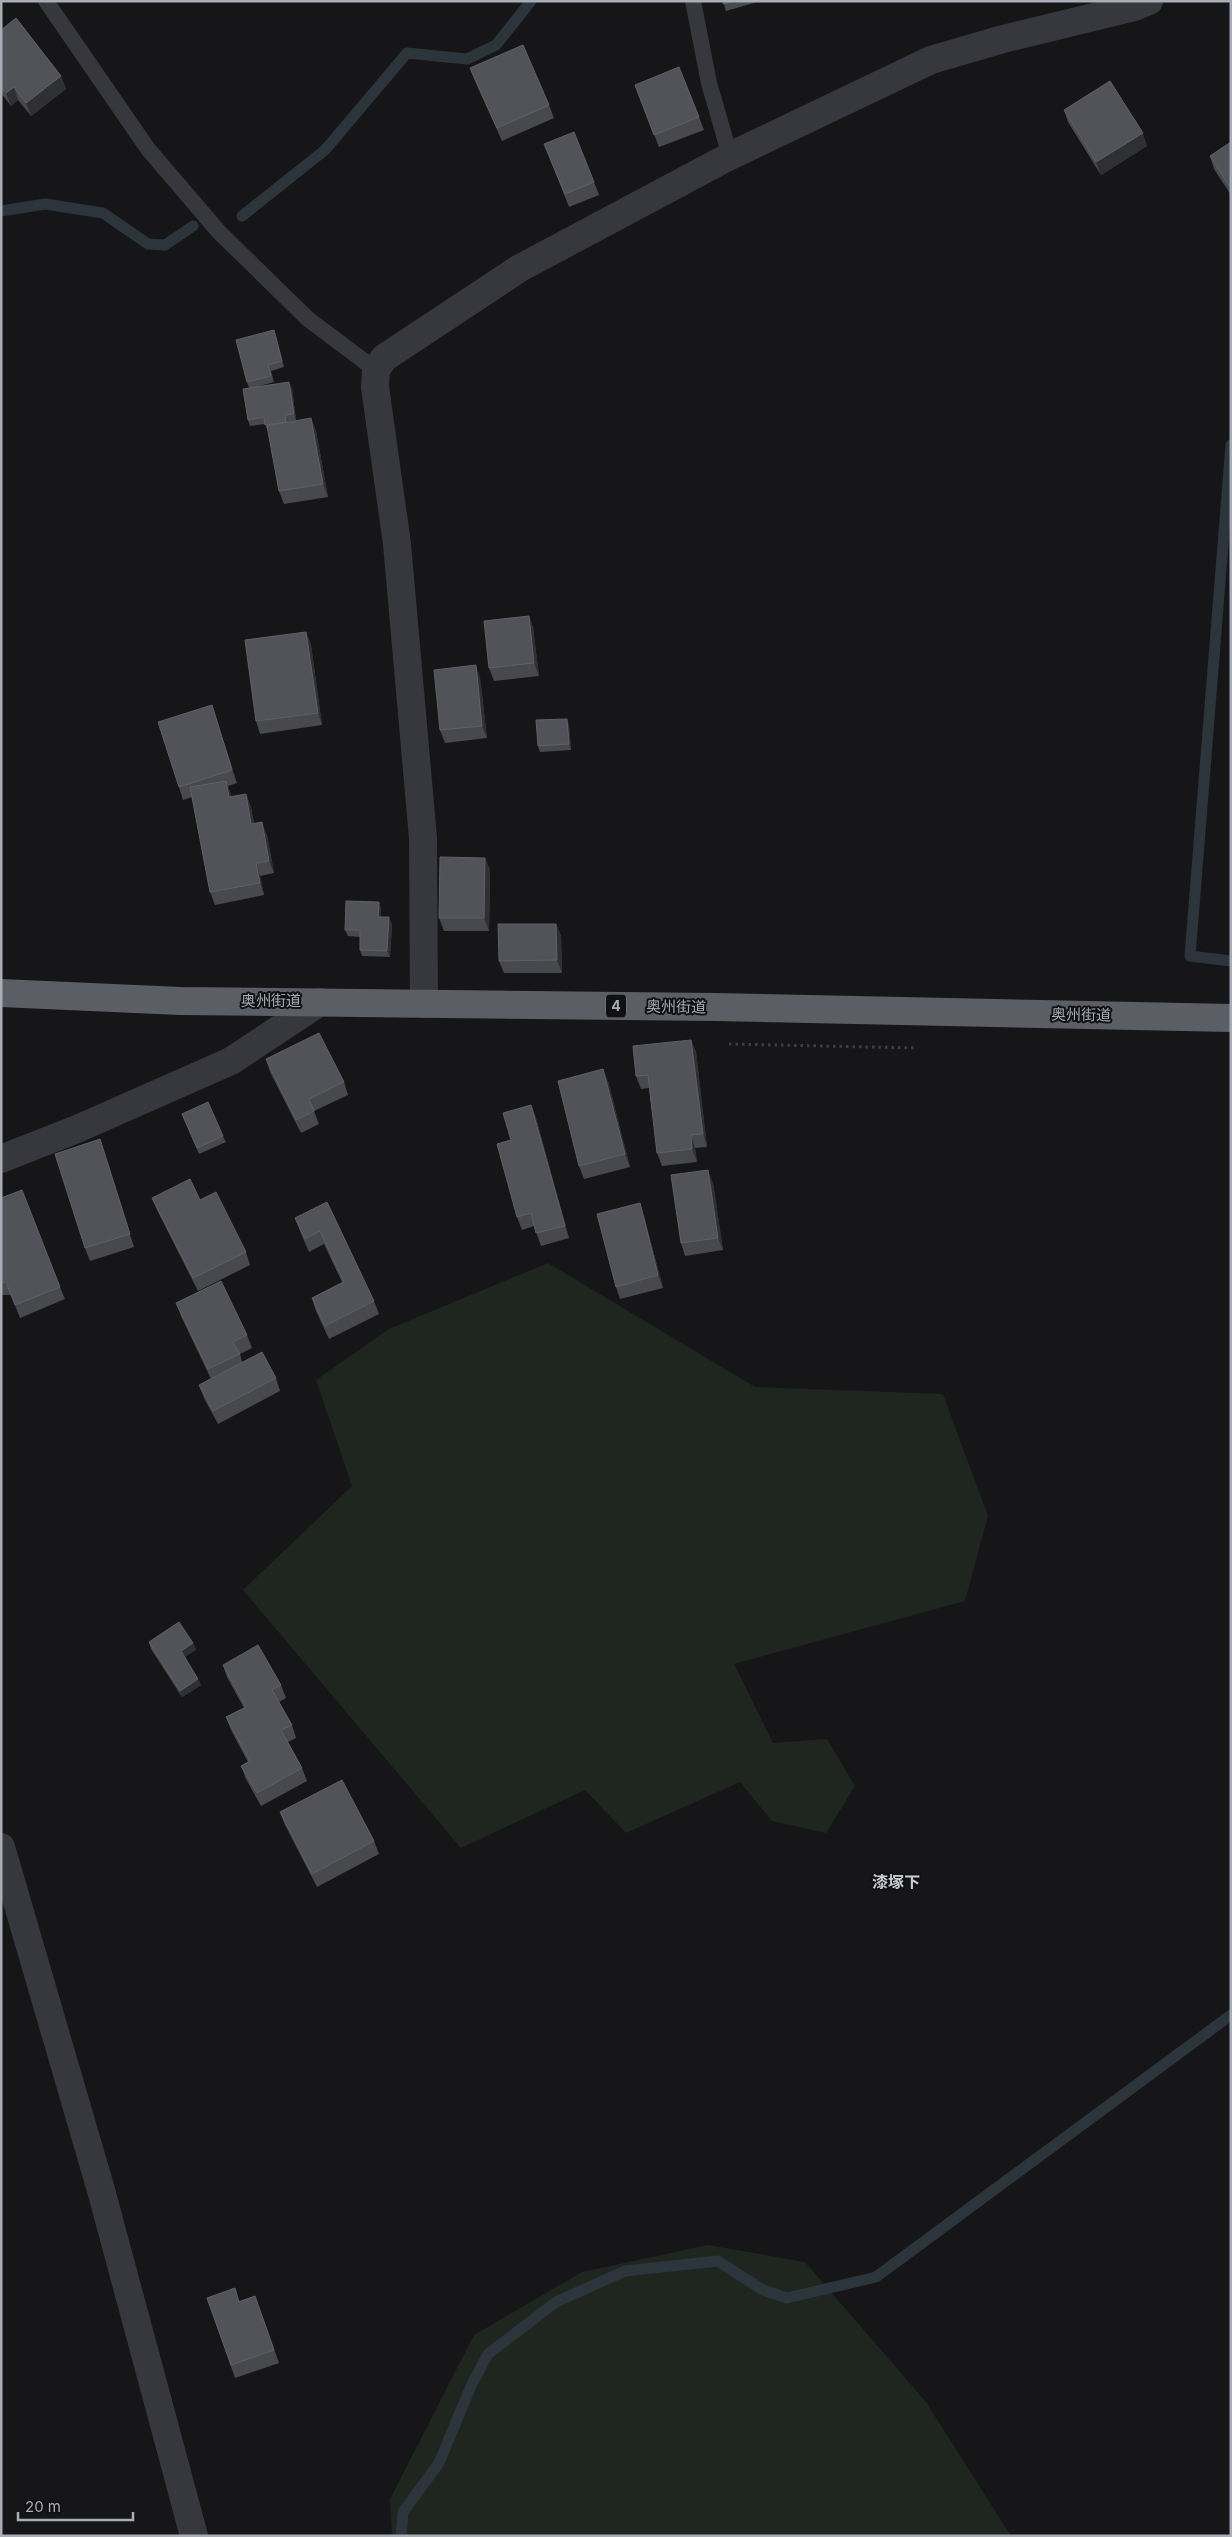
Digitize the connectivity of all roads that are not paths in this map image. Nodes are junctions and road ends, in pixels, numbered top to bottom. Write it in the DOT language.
graph roads {
  1 [pos="46,1"];
  2 [pos="693,1"];
  3 [pos="1149,1"];
  4 [pos="730,156"];
  5 [pos="376,370"];
  6 [pos="1,993"];
  7 [pos="320,1002"];
  8 [pos="424,1004"];
  9 [pos="1231,1018"];
  10 [pos="1,1160"];
  11 [pos="1,1847"];
  12 [pos="194,2536"];
  1 -- 5 [label="lane"];
  2 -- 4 [label="lane"];
  3 -- 4 [label="street"];
  4 -- 5 [label="street"];
  5 -- 8 [label="street"];
  6 -- 7 [label="highway, 奥州街道 / 4"];
  7 -- 8 [label="highway, 奥州街道 / 4"];
  7 -- 10 [label="street"];
  8 -- 9 [label="highway, 奥州街道 / 4"];
  11 -- 12 [label="street"];
}
